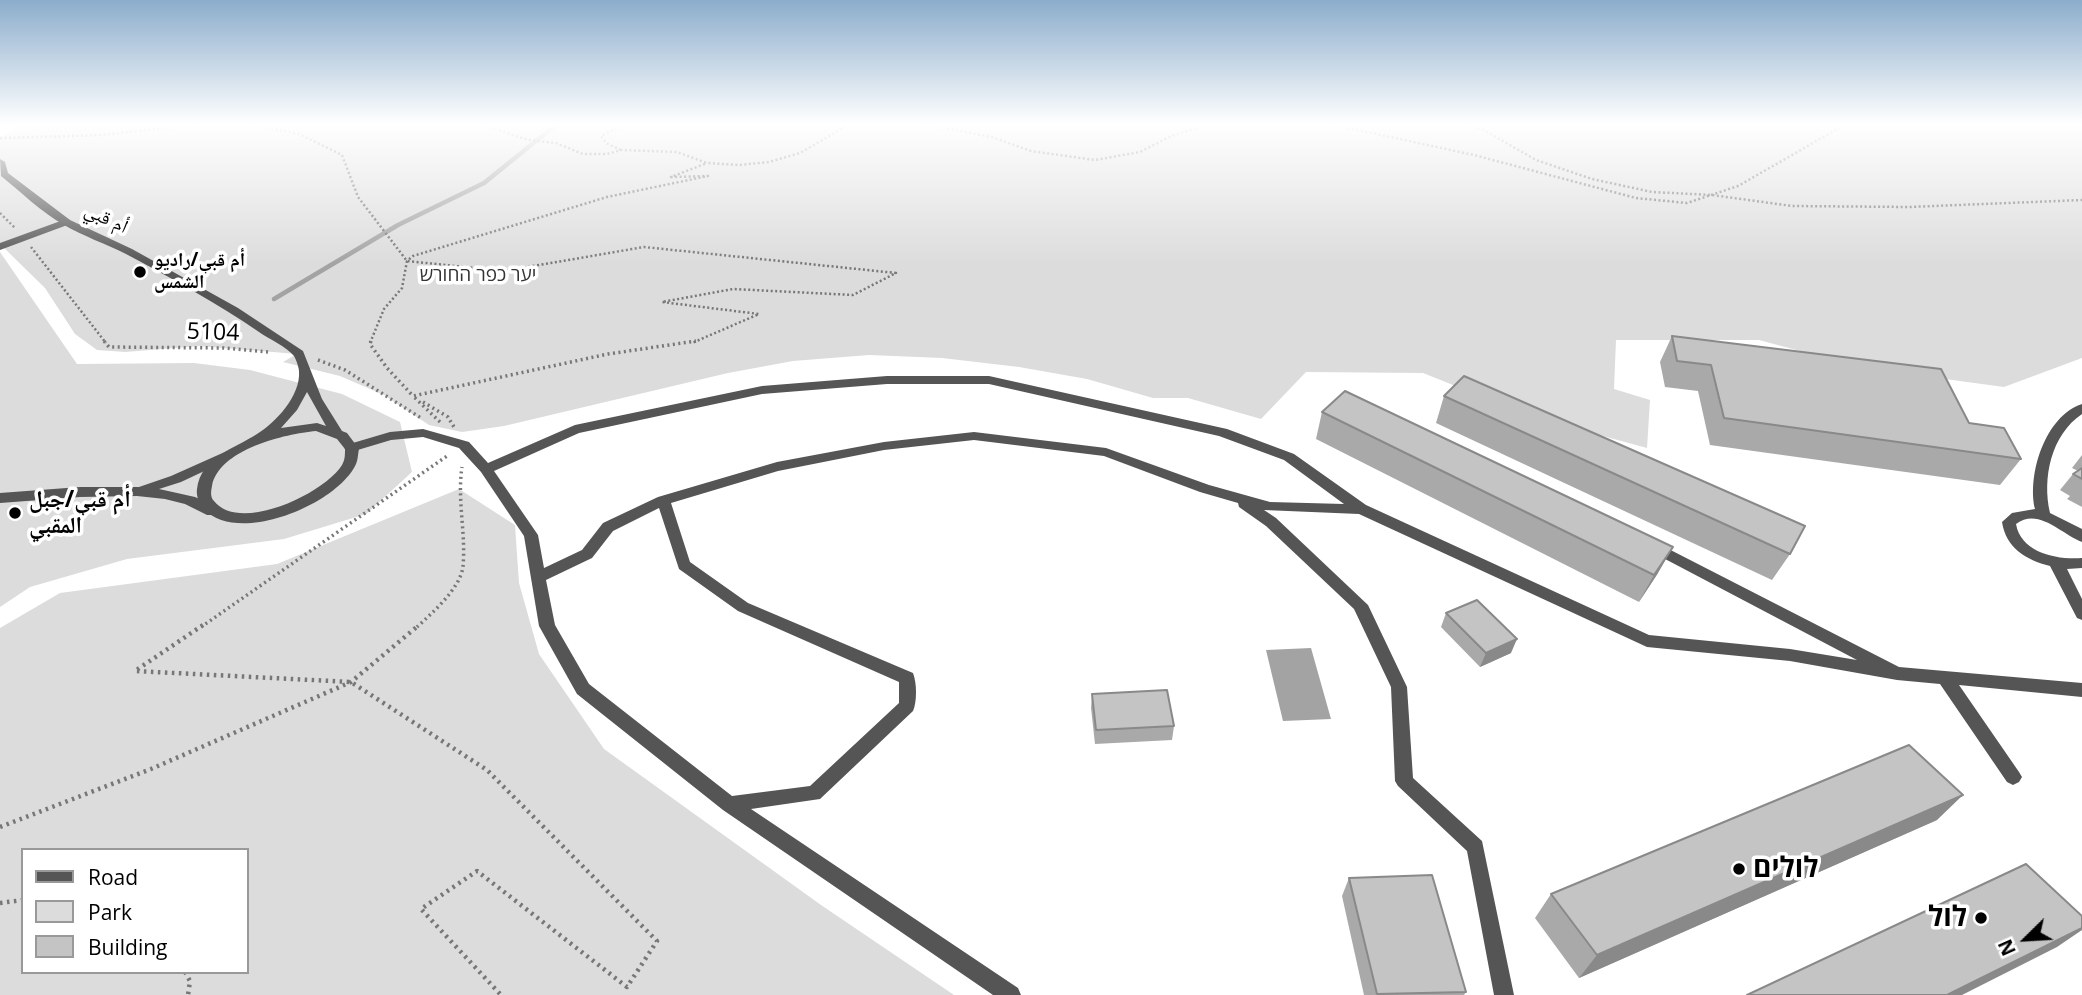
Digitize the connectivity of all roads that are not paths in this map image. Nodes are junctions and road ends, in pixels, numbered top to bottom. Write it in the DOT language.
graph roads {
  1 [pos="2,175"];
  2 [pos="66,222"];
  3 [pos="0,247"];
  4 [pos="305,372"];
  5 [pos="2082,408"];
  6 [pos="336,431"];
  7 [pos="254,441"];
  8 [pos="351,447"];
  9 [pos="231,453"];
  10 [pos="486,469"];
  11 [pos="137,490"];
  12 [pos="1234,497"];
  13 [pos="0,499"];
  14 [pos="663,500"];
  15 [pos="1360,509"];
  16 [pos="212,511"];
  17 [pos="2044,517"];
  18 [pos="2082,537"];
  19 [pos="1640,540"];
  20 [pos="2056,563"];
  21 [pos="2082,563"];
  22 [pos="538,577"];
  23 [pos="2082,614"];
  24 [pos="1897,673"];
  25 [pos="1944,676"];
  26 [pos="2082,690"];
  27 [pos="2013,777"];
  28 [pos="729,804"];
  29 [pos="1011,995"];
  30 [pos="1504,995"];
  1 -- 2 [label="street, أم قبي"];
  2 -- 3 [label="street"];
  2 -- 4 [label="street, أم قبي"];
  4 -- 6 [label="street"];
  4 -- 7 [label="street"];
  5 -- 17 [label="street"];
  6 -- 7 [label="street"];
  6 -- 8 [label="street"];
  7 -- 9 [label="street"];
  8 -- 10 [label="street"];
  8 -- 16 [label="street"];
  9 -- 11 [label="street"];
  9 -- 16 [label="street"];
  10 -- 15 [label="street"];
  10 -- 22 [label="street"];
  11 -- 13 [label="street"];
  11 -- 16 [label="street"];
  12 -- 14 [label="street"];
  12 -- 15 [label="street"];
  12 -- 30 [label="street"];
  14 -- 22 [label="street"];
  14 -- 28 [label="street"];
  15 -- 24 [label="street"];
  17 -- 18 [label="street"];
  17 -- 20 [label="street"];
  19 -- 24 [label="street"];
  20 -- 21 [label="street"];
  20 -- 23 [label="street"];
  22 -- 28 [label="street"];
  24 -- 25 [label="street"];
  25 -- 26 [label="street"];
  25 -- 27 [label="street"];
  28 -- 29 [label="street"];
}
